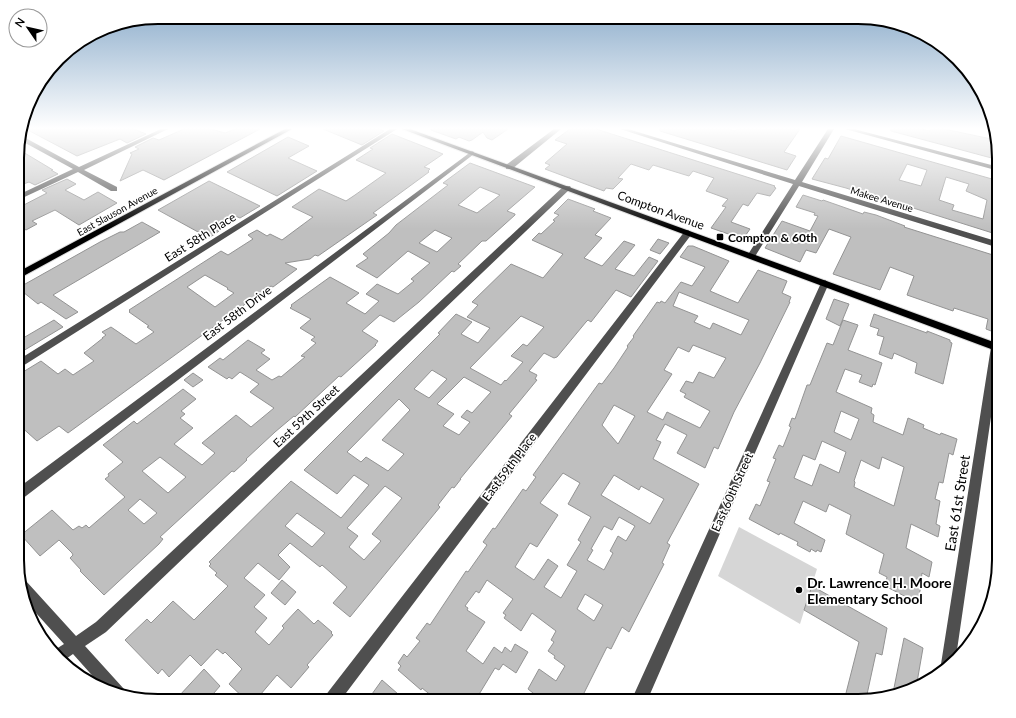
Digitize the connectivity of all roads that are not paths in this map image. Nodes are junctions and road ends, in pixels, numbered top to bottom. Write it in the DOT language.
graph roads {
  1 [pos="67,163"];
  2 [pos="93,163"];
  3 [pos="226,163"];
  4 [pos="339,163"];
  5 [pos="459,163"];
  6 [pos="497,163"];
  7 [pos="515,163"];
  8 [pos="732,163"];
  9 [pos="810,163"];
  10 [pos="975,163"];
  11 [pos="509,167"];
  12 [pos="992,167"];
  13 [pos="79,169"];
  14 [pos="797,183"];
  15 [pos="567,188"];
  16 [pos="114,189"];
  17 [pos="24,195"];
  18 [pos="688,233"];
  19 [pos="992,243"];
  20 [pos="750,256"];
  21 [pos="24,273"];
  22 [pos="825,283"];
  23 [pos="992,345"];
  24 [pos="24,361"];
  25 [pos="992,379"];
  26 [pos="24,490"];
  27 [pos="29,595"];
  28 [pos="74,644"];
  29 [pos="62,653"];
  30 [pos="949,659"];
  31 [pos="110,685"];
  32 [pos="335,694"];
  33 [pos="642,694"];
  1 -- 13 [label="street"];
  2 -- 13 [label="street"];
  3 -- 21 [label="main road, East Slauson Avenue"];
  4 -- 24 [label="street, East 58th Place"];
  5 -- 26 [label="street, East 58th Drive"];
  6 -- 11 [label="main road, Compton Avenue"];
  7 -- 11 [label="street"];
  8 -- 14 [label="street, Makee Avenue"];
  9 -- 14 [label="street"];
  10 -- 12 [label="street"];
  11 -- 15 [label="main road, Compton Avenue"];
  13 -- 16 [label="street"];
  13 -- 17 [label="street"];
  14 -- 19 [label="street, Makee Avenue"];
  14 -- 20 [label="street"];
  15 -- 18 [label="main road, Compton Avenue"];
  15 -- 28 [label="street, East 59th Street"];
  18 -- 20 [label="main road, Compton Avenue"];
  18 -- 32 [label="street, East 59th Place"];
  20 -- 22 [label="main road, Compton Avenue"];
  22 -- 23 [label="main road, Compton Avenue"];
  22 -- 33 [label="street, East 60th Street"];
  25 -- 30 [label="street, East 61st Street"];
  27 -- 28 [label="street"];
  28 -- 29 [label="street, East 59th Street"];
  28 -- 31 [label="street"];
}
